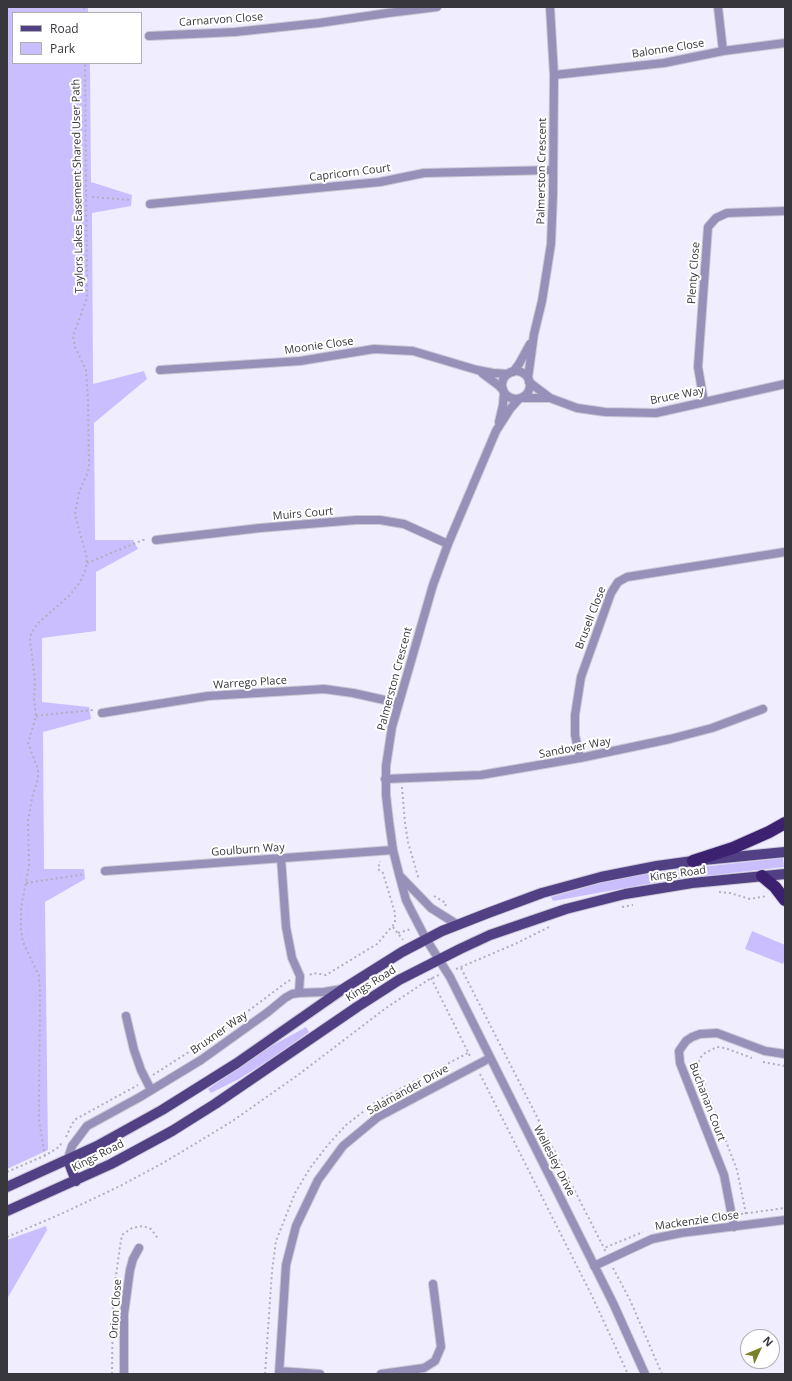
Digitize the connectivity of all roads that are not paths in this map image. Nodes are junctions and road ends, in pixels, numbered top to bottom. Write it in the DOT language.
graph roads {
  1 [pos="437,7"];
  2 [pos="550,7"];
  3 [pos="718,7"];
  4 [pos="149,36"];
  5 [pos="785,43"];
  6 [pos="723,51"];
  7 [pos="554,75"];
  8 [pos="553,170"];
  9 [pos="150,204"];
  10 [pos="785,211"];
  11 [pos="534,334"];
  12 [pos="160,370"];
  13 [pos="477,370"];
  14 [pos="510,373"];
  15 [pos="529,380"];
  16 [pos="785,384"];
  17 [pos="504,392"];
  18 [pos="520,398"];
  19 [pos="550,398"];
  20 [pos="704,402"];
  21 [pos="496,431"];
  22 [pos="156,540"];
  23 [pos="448,544"];
  24 [pos="785,552"];
  25 [pos="398,703"];
  26 [pos="763,709"];
  27 [pos="102,714"];
  28 [pos="580,758"];
  29 [pos="385,778"];
  30 [pos="785,823"];
  31 [pos="393,850"];
  32 [pos="785,852"];
  33 [pos="281,858"];
  34 [pos="693,861"];
  35 [pos="105,872"];
  36 [pos="399,874"];
  37 [pos="785,874"];
  38 [pos="762,876"];
  39 [pos="782,896"];
  40 [pos="458,925"];
  41 [pos="426,939"];
  42 [pos="439,959"];
  43 [pos="343,989"];
  44 [pos="299,993"];
  45 [pos="126,1016"];
  46 [pos="785,1054"];
  47 [pos="490,1058"];
  48 [pos="151,1090"];
  49 [pos="68,1160"];
  50 [pos="76,1181"];
  51 [pos="7,1187"];
  52 [pos="7,1211"];
  53 [pos="785,1220"];
  54 [pos="734,1227"];
  55 [pos="139,1248"];
  56 [pos="594,1266"];
  57 [pos="433,1284"];
  58 [pos="279,1373"];
  59 [pos="124,1374"];
  60 [pos="320,1374"];
  61 [pos="381,1374"];
  62 [pos="645,1374"];
  1 -- 4 [label="street, Carnarvon Close"];
  2 -- 7 [label="street, Palmerston Crescent"];
  3 -- 6 [label="street"];
  5 -- 6 [label="street, Balonne Close"];
  6 -- 7 [label="street, Balonne Close"];
  7 -- 8 [label="street, Palmerston Crescent"];
  8 -- 9 [label="street, Capricorn Court"];
  8 -- 11 [label="street, Palmerston Crescent"];
  10 -- 20 [label="street, Plenty Close"];
  11 -- 14 [label="street, Palmerston Crescent"];
  11 -- 15 [label="street, Palmerston Crescent"];
  12 -- 13 [label="street, Moonie Close"];
  13 -- 14 [label="street, Moonie Close"];
  13 -- 17 [label="street, Moonie Close"];
  14 -- 15 [label="street"];
  14 -- 17 [label="street"];
  15 -- 18 [label="street"];
  15 -- 19 [label="street, Bruce Way"];
  16 -- 20 [label="street, Bruce Way"];
  17 -- 18 [label="street"];
  17 -- 21 [label="street, Palmerston Crescent"];
  18 -- 19 [label="street, Bruce Way"];
  18 -- 21 [label="street, Palmerston Crescent"];
  19 -- 20 [label="street, Bruce Way"];
  21 -- 23 [label="street, Palmerston Crescent"];
  22 -- 23 [label="street, Muirs Court"];
  23 -- 25 [label="street, Palmerston Crescent"];
  24 -- 28 [label="street, Brusell Close"];
  25 -- 27 [label="street, Warrego Place"];
  25 -- 29 [label="street, Palmerston Crescent"];
  26 -- 28 [label="street, Sandover Way"];
  28 -- 29 [label="street, Sandover Way"];
  29 -- 31 [label="street, Palmerston Crescent"];
  30 -- 34 [label="highway"];
  31 -- 33 [label="street, Goulburn Way"];
  31 -- 36 [label="street, Palmerston Crescent"];
  32 -- 34 [label="main road, Kings Road"];
  33 -- 35 [label="street, Goulburn Way"];
  33 -- 44 [label="street"];
  34 -- 40 [label="main road, Kings Road"];
  36 -- 40 [label="street"];
  36 -- 41 [label="street, Palmerston Crescent"];
  37 -- 38 [label="main road, Kings Road"];
  38 -- 39 [label="highway"];
  38 -- 42 [label="main road, Kings Road"];
  40 -- 41 [label="main road, Kings Road"];
  41 -- 42 [label="street, Palmerston Crescent"];
  41 -- 43 [label="main road, Kings Road"];
  42 -- 47 [label="street, Wellesley Drive"];
  42 -- 50 [label="main road, Kings Road"];
  43 -- 44 [label="street, Bruxner Way"];
  43 -- 49 [label="main road, Kings Road"];
  44 -- 48 [label="street, Bruxner Way"];
  45 -- 48 [label="street"];
  46 -- 54 [label="street, Buchanan Court"];
  47 -- 56 [label="street, Wellesley Drive"];
  47 -- 58 [label="street, Salamander Drive"];
  48 -- 49 [label="street, Bruxner Way"];
  49 -- 50 [label="main road"];
  49 -- 51 [label="main road, Kings Road"];
  50 -- 52 [label="main road, Kings Road"];
  53 -- 54 [label="street, Mackenzie Close"];
  54 -- 56 [label="street, Mackenzie Close"];
  55 -- 59 [label="street, Orion Close"];
  56 -- 62 [label="street, Wellesley Drive"];
  57 -- 61 [label="street"];
  58 -- 60 [label="street"];
}
